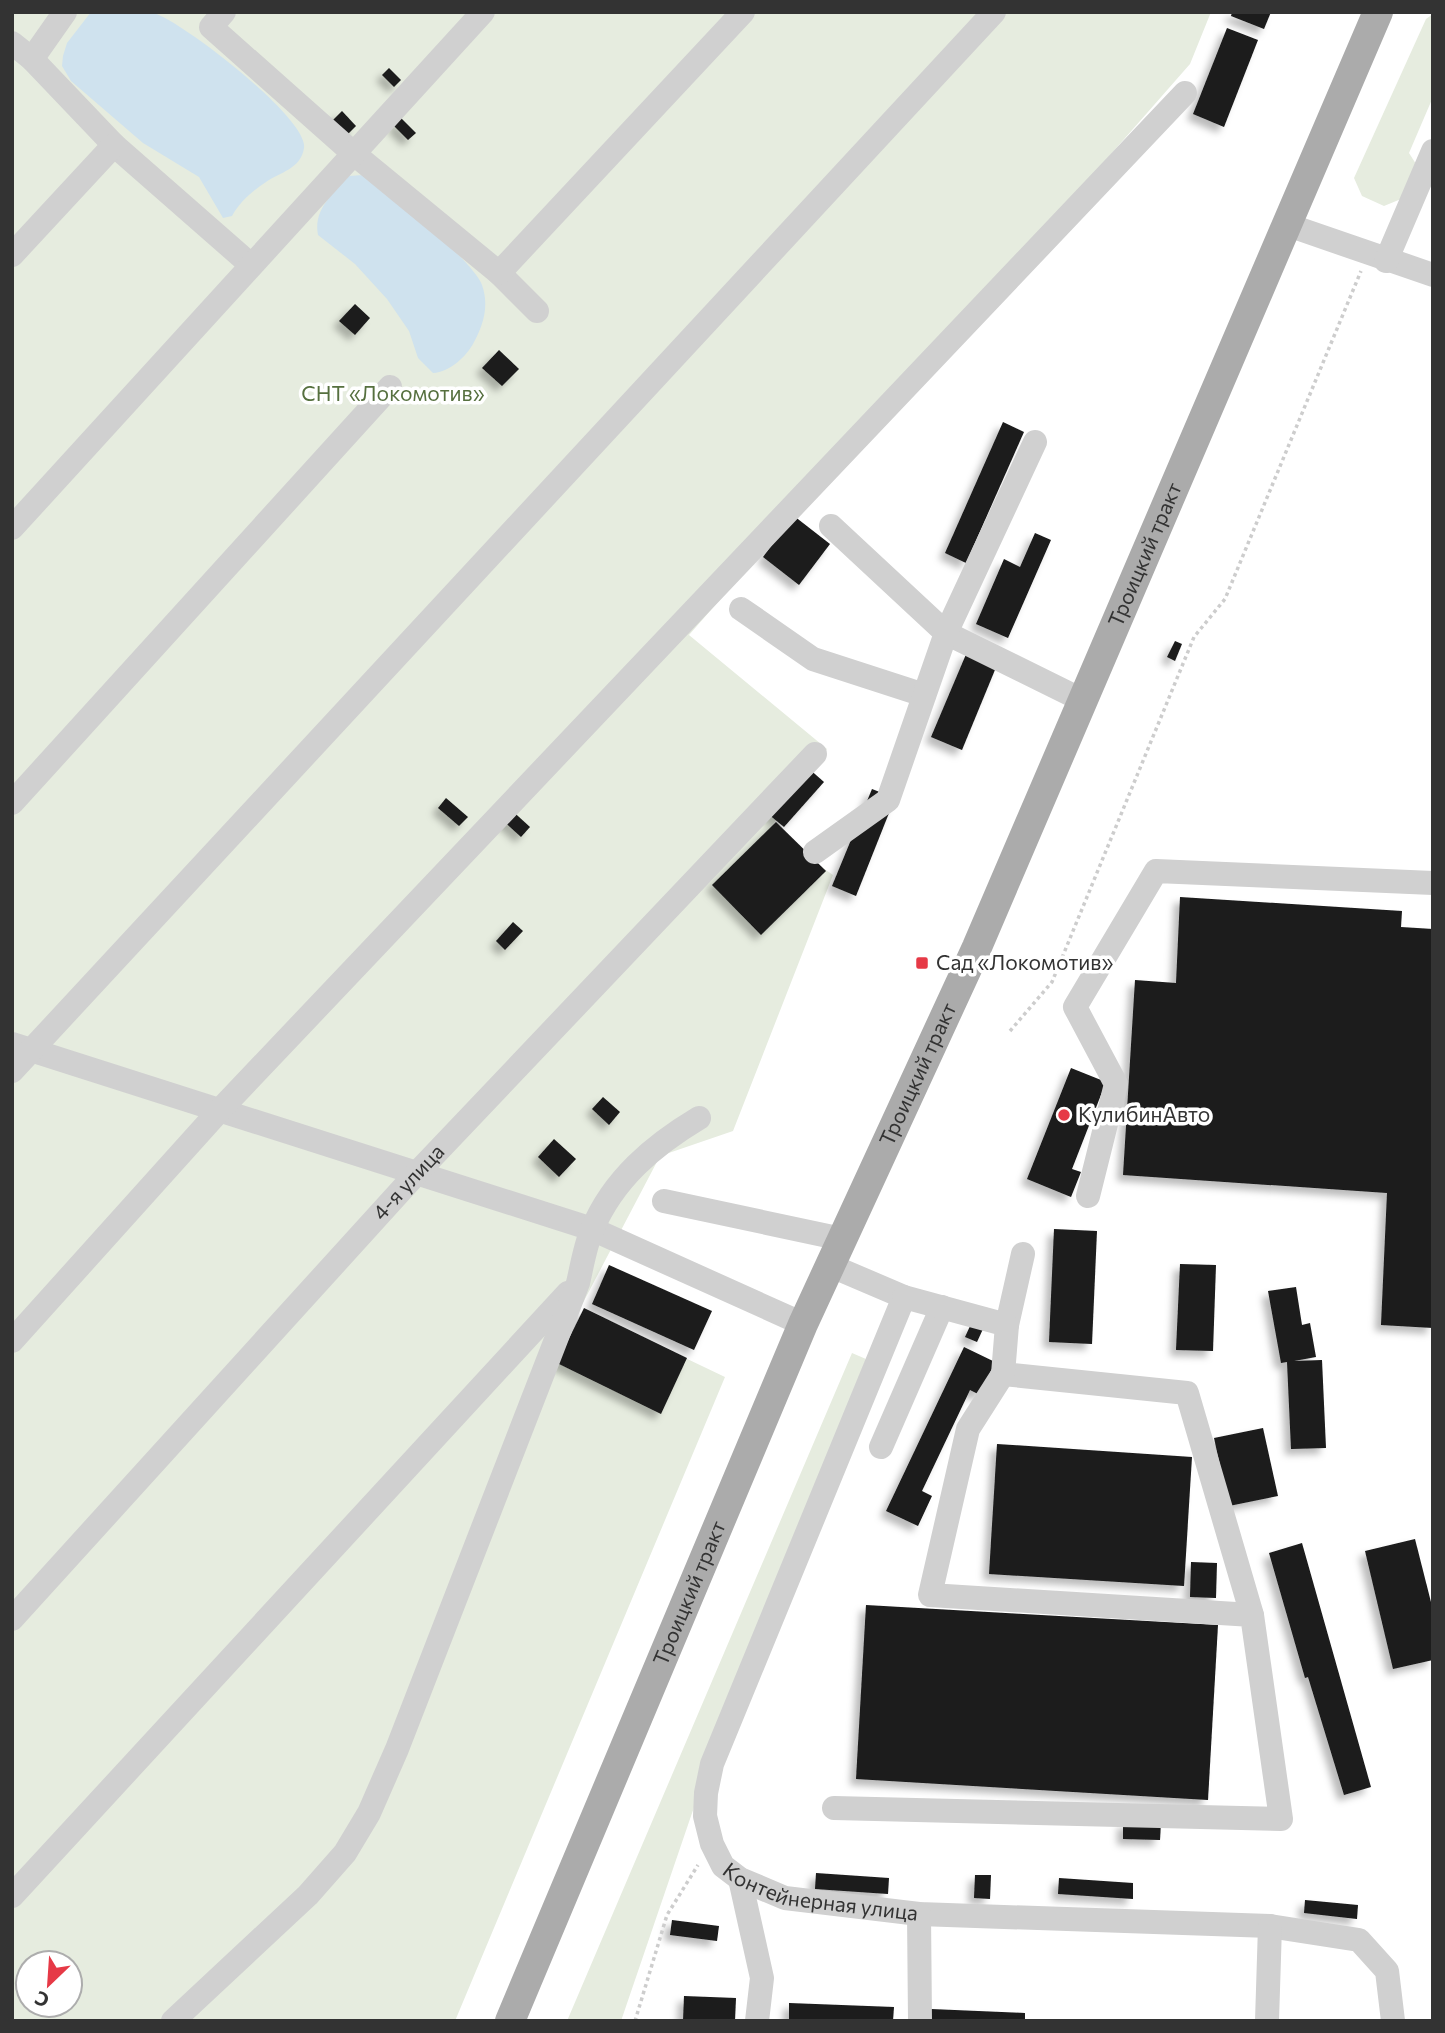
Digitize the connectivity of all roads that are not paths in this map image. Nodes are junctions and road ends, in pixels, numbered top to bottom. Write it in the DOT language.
graph roads {
  1 [pos="65,12"];
  2 [pos="483,12"];
  3 [pos="743,12"];
  4 [pos="994,12"];
  5 [pos="1378,12"];
  6 [pos="218,20"];
  7 [pos="12,43"];
  8 [pos="32,59"];
  9 [pos="1185,93"];
  10 [pos="114,145"];
  11 [pos="1433,151"];
  12 [pos="353,153"];
  13 [pos="1426,186"];
  14 [pos="1288,225"];
  15 [pos="12,255"];
  16 [pos="1377,258"];
  17 [pos="251,265"];
  18 [pos="499,273"];
  19 [pos="1433,275"];
  20 [pos="537,310"];
  21 [pos="390,387"];
  22 [pos="1035,442"];
  23 [pos="831,526"];
  24 [pos="12,528"];
  25 [pos="741,609"];
  26 [pos="946,633"];
  27 [pos="925,695"];
  28 [pos="1082,700"];
  29 [pos="815,754"];
  30 [pos="12,803"];
  31 [pos="815,852"];
  32 [pos="1433,883"];
  33 [pos="22,1048"];
  34 [pos="12,1071"];
  35 [pos="219,1111"];
  36 [pos="699,1118"];
  37 [pos="416,1174"];
  38 [pos="1088,1196"];
  39 [pos="664,1201"];
  40 [pos="592,1229"];
  41 [pos="836,1252"];
  42 [pos="1023,1254"];
  43 [pos="578,1283"];
  44 [pos="904,1297"];
  45 [pos="942,1307"];
  46 [pos="803,1324"];
  47 [pos="1007,1325"];
  48 [pos="12,1341"];
  49 [pos="1003,1374"];
  50 [pos="881,1447"];
  51 [pos="1252,1615"];
  52 [pos="12,1619"];
  53 [pos="834,1808"];
  54 [pos="740,1880"];
  55 [pos="12,1896"];
  56 [pos="919,1914"];
  57 [pos="1270,1926"];
  58 [pos="173,2021"];
  59 [pos="510,2021"];
  60 [pos="757,2021"];
  61 [pos="920,2021"];
  62 [pos="1267,2021"];
  63 [pos="1393,2021"];
  1 -- 8 [label="street"];
  2 -- 12 [label="street"];
  3 -- 18 [label="street"];
  4 -- 33 [label="street"];
  5 -- 14 [label="main road, Троицкий тракт"];
  6 -- 12 [label="street"];
  7 -- 8 [label="street"];
  8 -- 10 [label="street"];
  9 -- 35 [label="street"];
  10 -- 15 [label="street"];
  10 -- 17 [label="street"];
  11 -- 13 [label="street"];
  12 -- 17 [label="street"];
  12 -- 18 [label="street"];
  13 -- 16 [label="street"];
  14 -- 16 [label="street"];
  14 -- 28 [label="main road, Троицкий тракт"];
  16 -- 19 [label="street"];
  17 -- 24 [label="street"];
  18 -- 20 [label="street"];
  21 -- 30 [label="street"];
  22 -- 26 [label="street"];
  23 -- 26 [label="street"];
  25 -- 27 [label="street"];
  26 -- 27 [label="street"];
  26 -- 28 [label="street"];
  27 -- 31 [label="street"];
  28 -- 41 [label="main road, Троицкий тракт"];
  29 -- 37 [label="street, 4-я улица"];
  32 -- 38 [label="street"];
  33 -- 34 [label="street"];
  33 -- 35 [label="street"];
  35 -- 37 [label="street"];
  35 -- 48 [label="street"];
  36 -- 40 [label="street"];
  37 -- 40 [label="street"];
  37 -- 52 [label="street, 4-я улица"];
  39 -- 41 [label="street"];
  40 -- 43 [label="street"];
  40 -- 46 [label="street"];
  41 -- 44 [label="street"];
  41 -- 46 [label="main road, Троицкий тракт"];
  42 -- 47 [label="street"];
  43 -- 55 [label="street"];
  43 -- 58 [label="street"];
  44 -- 45 [label="street"];
  44 -- 54 [label="street, Контейнерная улица"];
  45 -- 47 [label="street"];
  45 -- 50 [label="street"];
  46 -- 59 [label="main road, Троицкий тракт"];
  47 -- 49 [label="street"];
  49 -- 51 [label="street"];
  49 -- 51 [label="street"];
  51 -- 53 [label="street"];
  54 -- 56 [label="street, Контейнерная улица"];
  54 -- 60 [label="street"];
  56 -- 57 [label="street, Контейнерная улица"];
  56 -- 61 [label="street"];
  57 -- 62 [label="street"];
  57 -- 63 [label="street, Контейнерная улица"];
}
